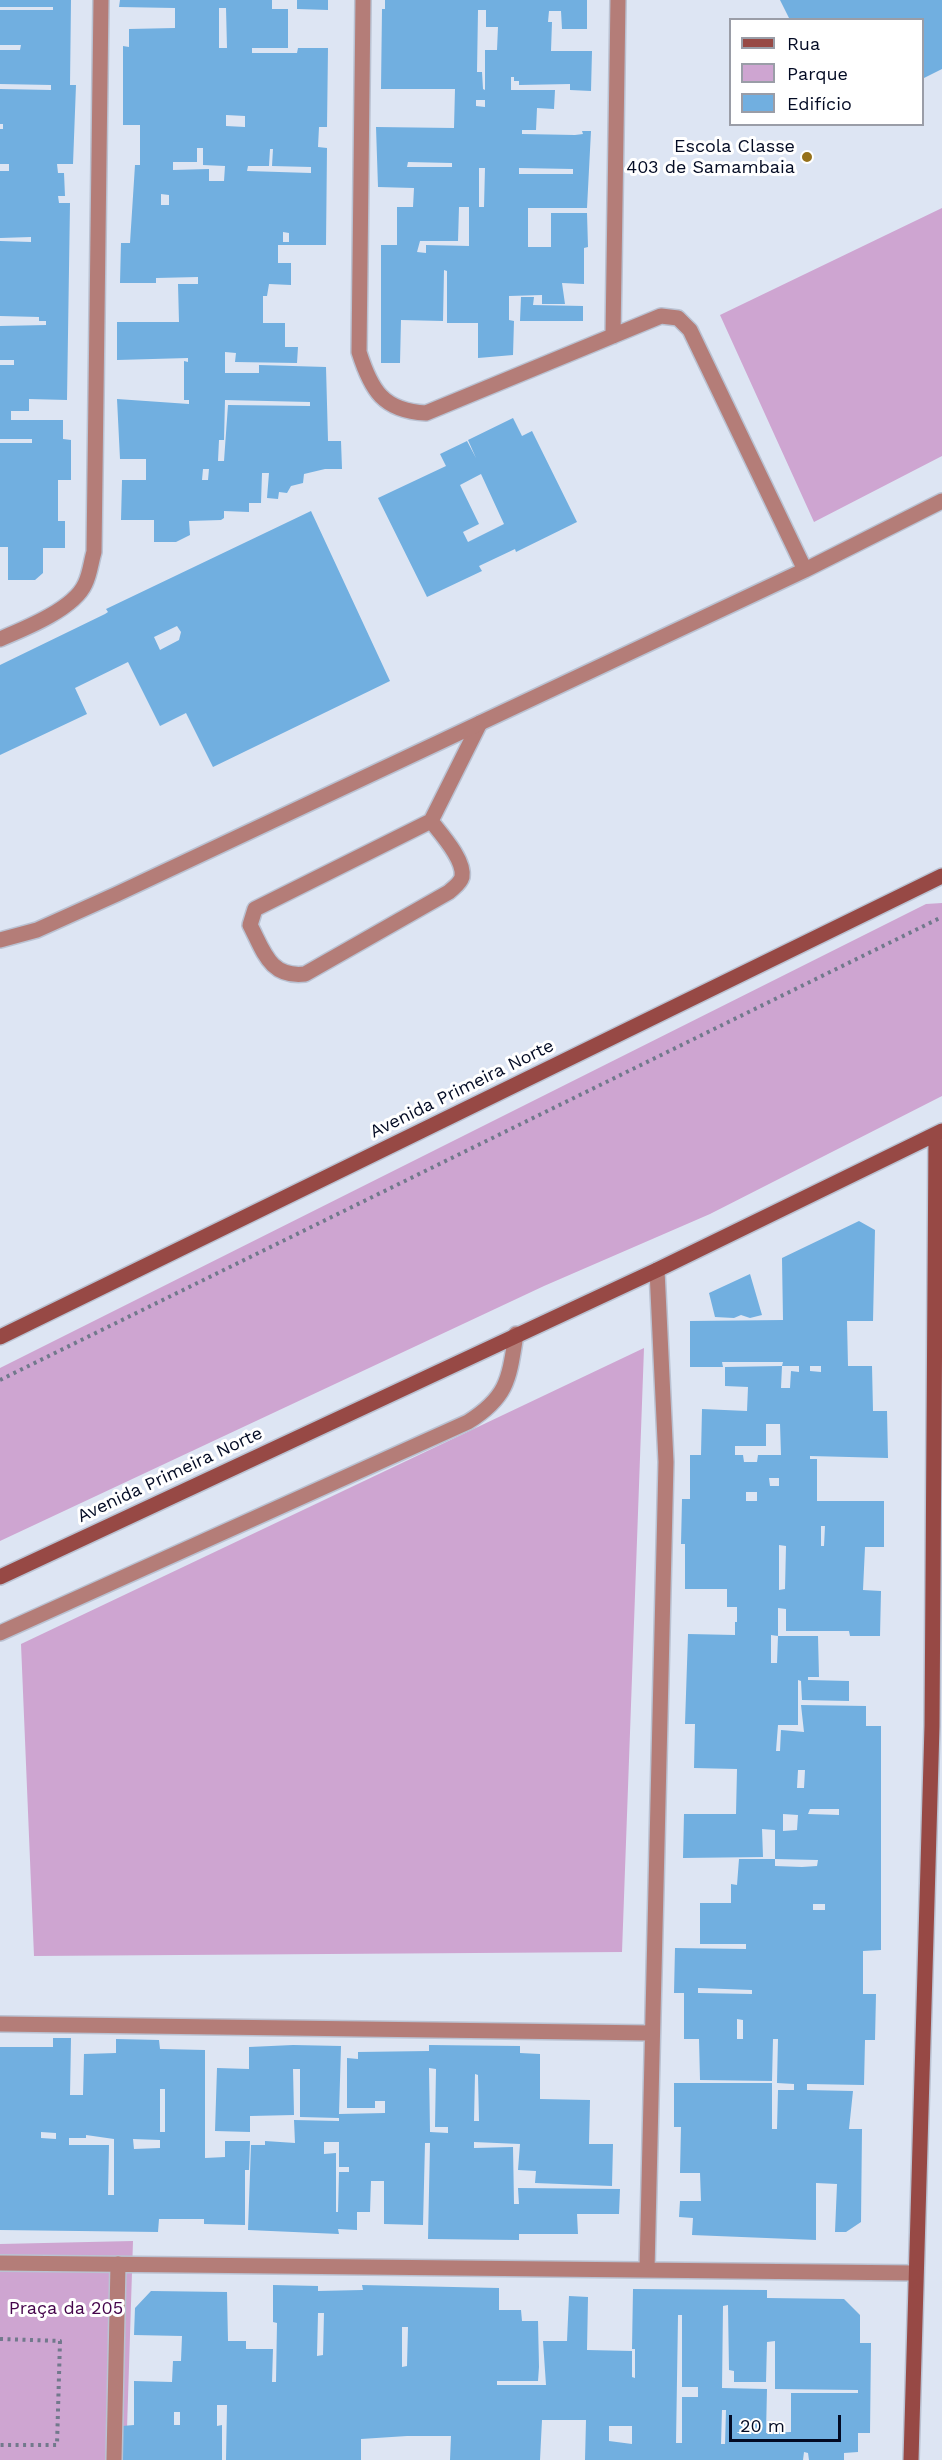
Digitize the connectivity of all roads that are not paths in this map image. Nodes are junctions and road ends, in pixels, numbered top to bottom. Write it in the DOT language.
graph roads {
  1 [pos="101,0"];
  2 [pos="363,0"];
  3 [pos="618,0"];
  4 [pos="614,336"];
  5 [pos="942,501"];
  6 [pos="805,570"];
  7 [pos="0,639"];
  8 [pos="480,723"];
  9 [pos="431,821"];
  10 [pos="942,876"];
  11 [pos="0,940"];
  12 [pos="939,1133"];
  13 [pos="657,1270"];
  14 [pos="516,1334"];
  15 [pos="0,1337"];
  16 [pos="0,1577"];
  17 [pos="0,1633"];
  18 [pos="937,1726"];
  19 [pos="0,2024"];
  20 [pos="651,2033"];
  21 [pos="0,2263"];
  22 [pos="118,2264"];
  23 [pos="647,2270"];
  24 [pos="915,2273"];
  25 [pos="114,2460"];
  26 [pos="911,2460"];
  1 -- 7 [label="street"];
  2 -- 4 [label="street"];
  3 -- 4 [label="street"];
  4 -- 6 [label="street"];
  5 -- 6 [label="street"];
  6 -- 8 [label="street"];
  8 -- 9 [label="street"];
  8 -- 11 [label="street"];
  9 -- 9 [label="street"];
  10 -- 15 [label="main road, Avenida Primeira Norte"];
  12 -- 13 [label="main road, Avenida Primeira Norte"];
  12 -- 18 [label="main road"];
  13 -- 14 [label="main road, Avenida Primeira Norte"];
  13 -- 20 [label="street"];
  14 -- 16 [label="main road, Avenida Primeira Norte"];
  14 -- 17 [label="street"];
  18 -- 24 [label="main road"];
  19 -- 20 [label="street"];
  20 -- 23 [label="street"];
  21 -- 22 [label="street"];
  22 -- 23 [label="street"];
  22 -- 25 [label="street"];
  23 -- 24 [label="street"];
  24 -- 26 [label="main road"];
}
